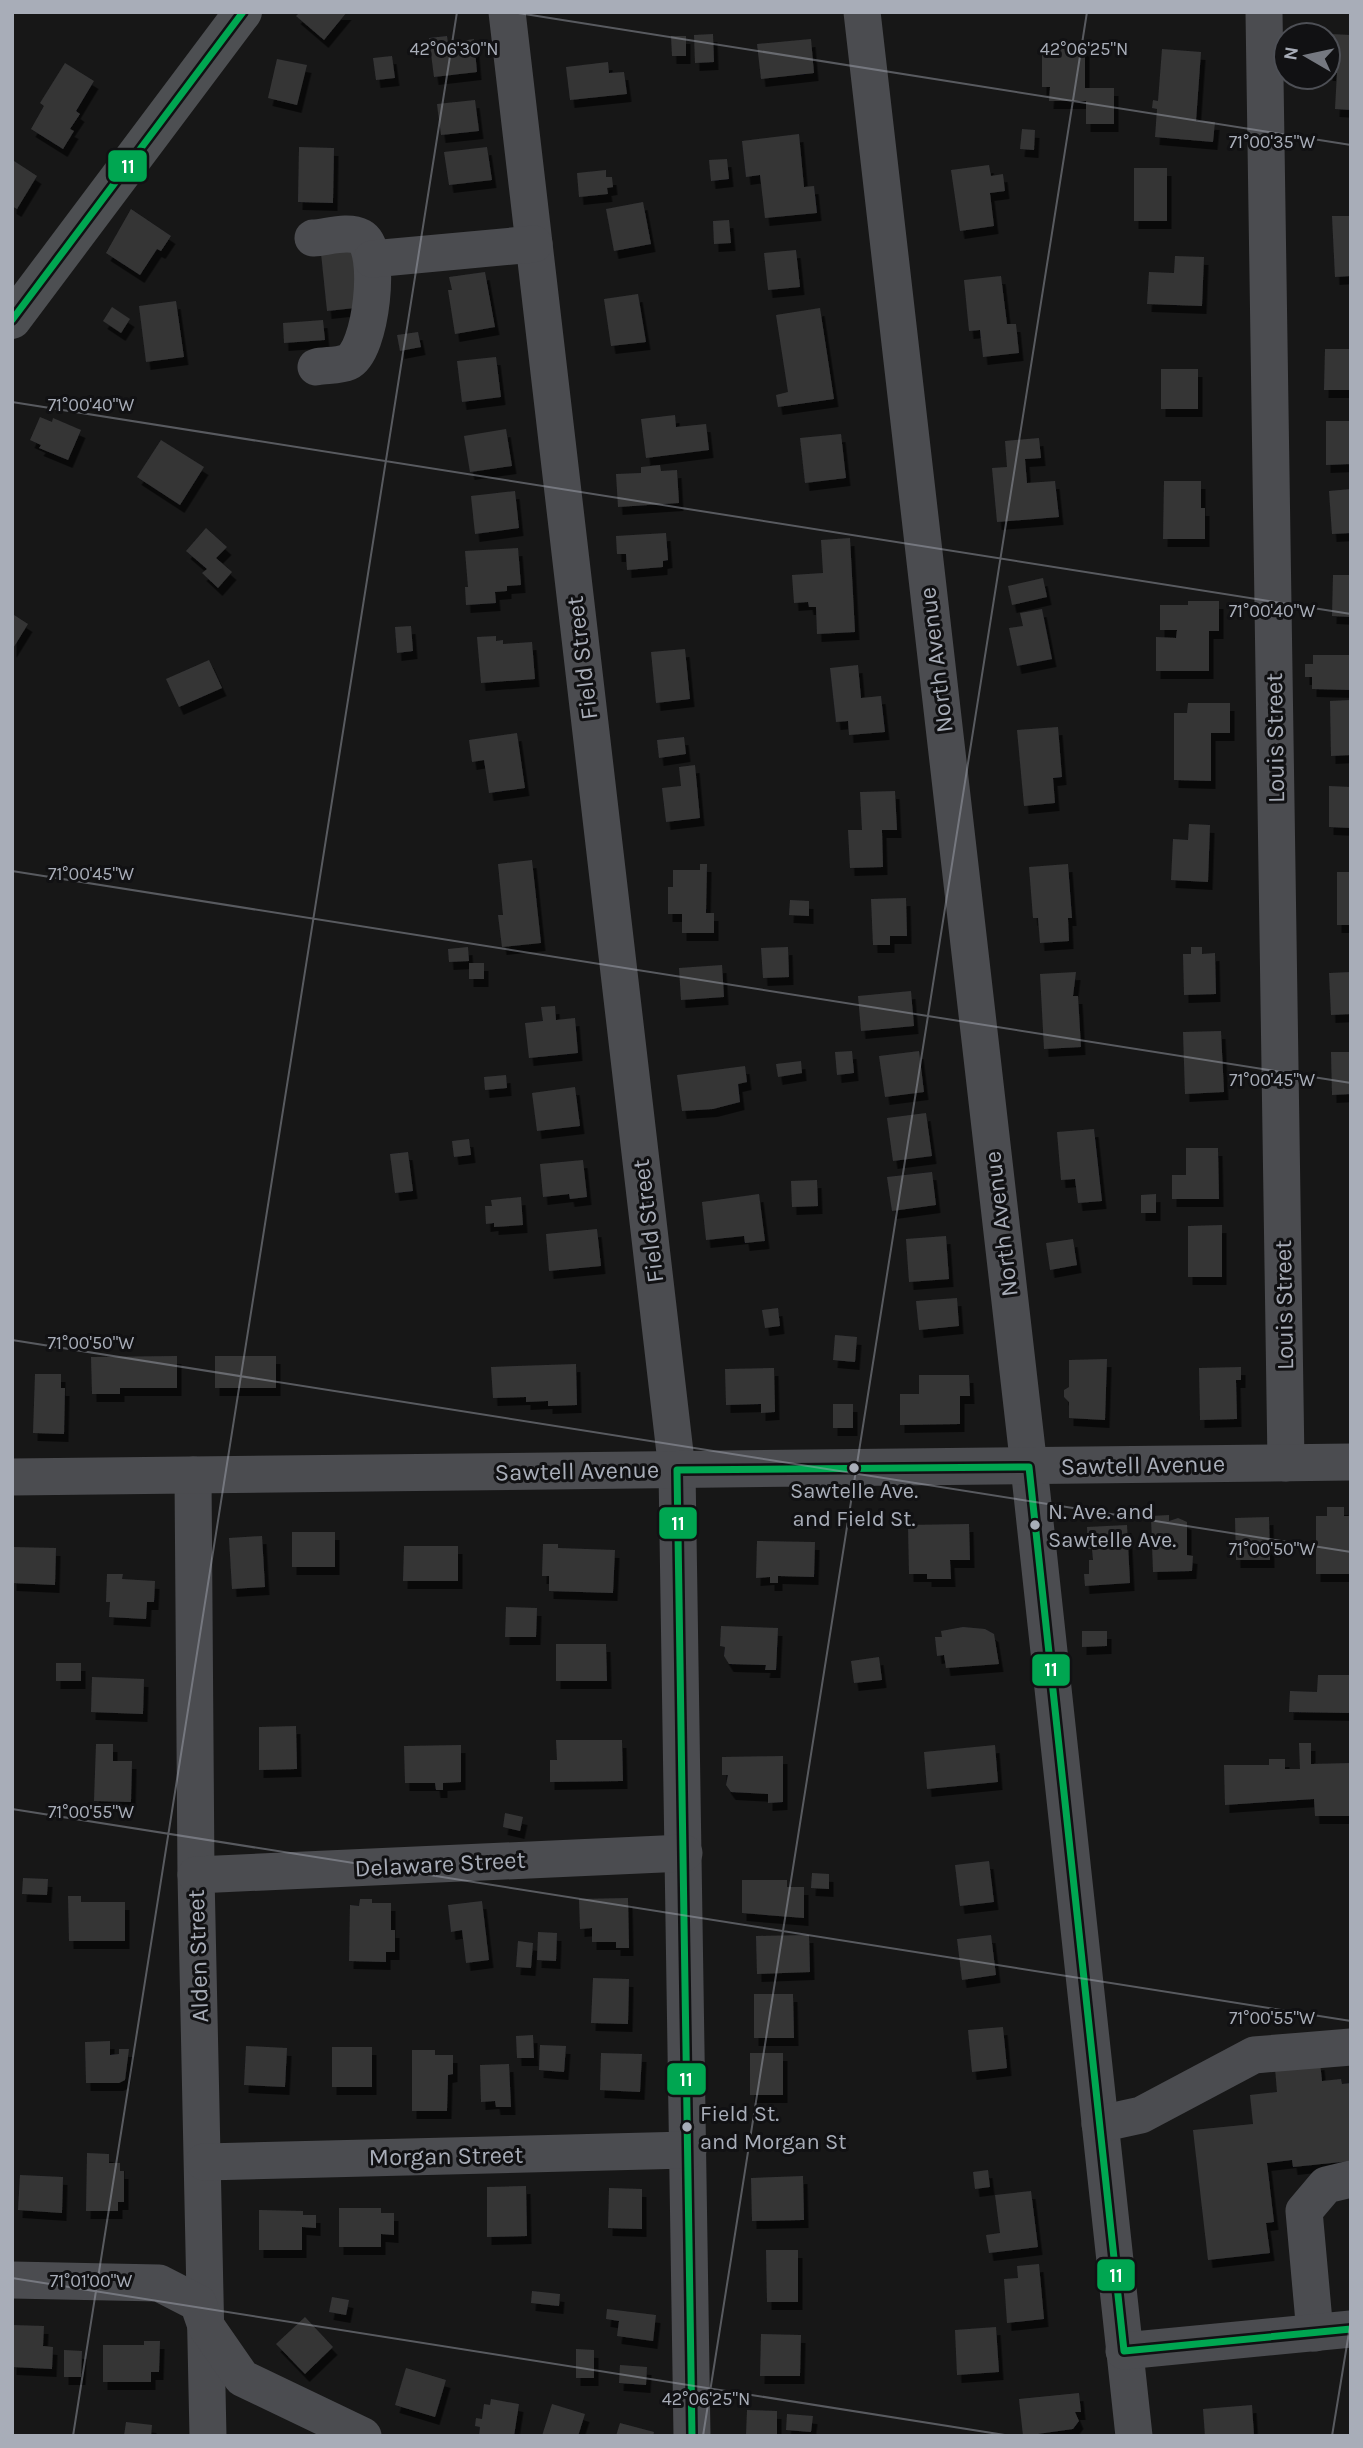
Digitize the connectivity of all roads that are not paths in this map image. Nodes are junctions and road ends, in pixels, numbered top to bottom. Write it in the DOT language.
graph roads {
  1 [pos="243,12"];
  2 [pos="507,12"];
  3 [pos="862,12"];
  4 [pos="1264,12"];
  5 [pos="313,238"];
  6 [pos="534,244"];
  7 [pos="372,259"];
  8 [pos="12,320"];
  9 [pos="316,367"];
  10 [pos="1351,1462"];
  11 [pos="1286,1463"];
  12 [pos="1029,1467"];
  13 [pos="677,1470"];
  14 [pos="193,1475"];
  15 [pos="12,1477"];
  16 [pos="684,1853"];
  17 [pos="195,1875"];
  18 [pos="1351,2047"];
  19 [pos="1100,2124"];
  20 [pos="688,2150"];
  21 [pos="204,2162"];
  22 [pos="1351,2179"];
  23 [pos="12,2280"];
  24 [pos="206,2326"];
  25 [pos="1351,2329"];
  26 [pos="1315,2333"];
  27 [pos="1124,2351"];
  28 [pos="208,2436"];
  29 [pos="363,2436"];
  30 [pos="692,2436"];
  31 [pos="1134,2436"];
  1 -- 8 [label="main road"];
  2 -- 6 [label="street, Field Street"];
  3 -- 12 [label="street, North Avenue"];
  4 -- 11 [label="street, Louis Street"];
  5 -- 7 [label="street"];
  6 -- 7 [label="street"];
  6 -- 13 [label="street, Field Street"];
  7 -- 9 [label="street"];
  10 -- 11 [label="street, Sawtell Avenue"];
  11 -- 12 [label="street, Sawtell Avenue"];
  12 -- 13 [label="street, Sawtell Avenue"];
  12 -- 19 [label="street, North Avenue"];
  13 -- 14 [label="street, Sawtell Avenue"];
  13 -- 16 [label="street, Field Street"];
  14 -- 15 [label="street, Sawtell Avenue"];
  14 -- 17 [label="street, Alden Street"];
  16 -- 17 [label="street, Delaware Street"];
  16 -- 20 [label="street, Field Street"];
  17 -- 21 [label="street, Alden Street"];
  18 -- 19 [label="street"];
  19 -- 27 [label="street, North Avenue"];
  20 -- 21 [label="street, Morgan Street"];
  20 -- 30 [label="street, Field Street"];
  21 -- 24 [label="street, Alden Street"];
  22 -- 26 [label="street"];
  23 -- 24 [label="street"];
  24 -- 28 [label="street, Alden Street"];
  24 -- 29 [label="street"];
  25 -- 26 [label="street"];
  26 -- 27 [label="street"];
  27 -- 31 [label="street, North Avenue"];
}
